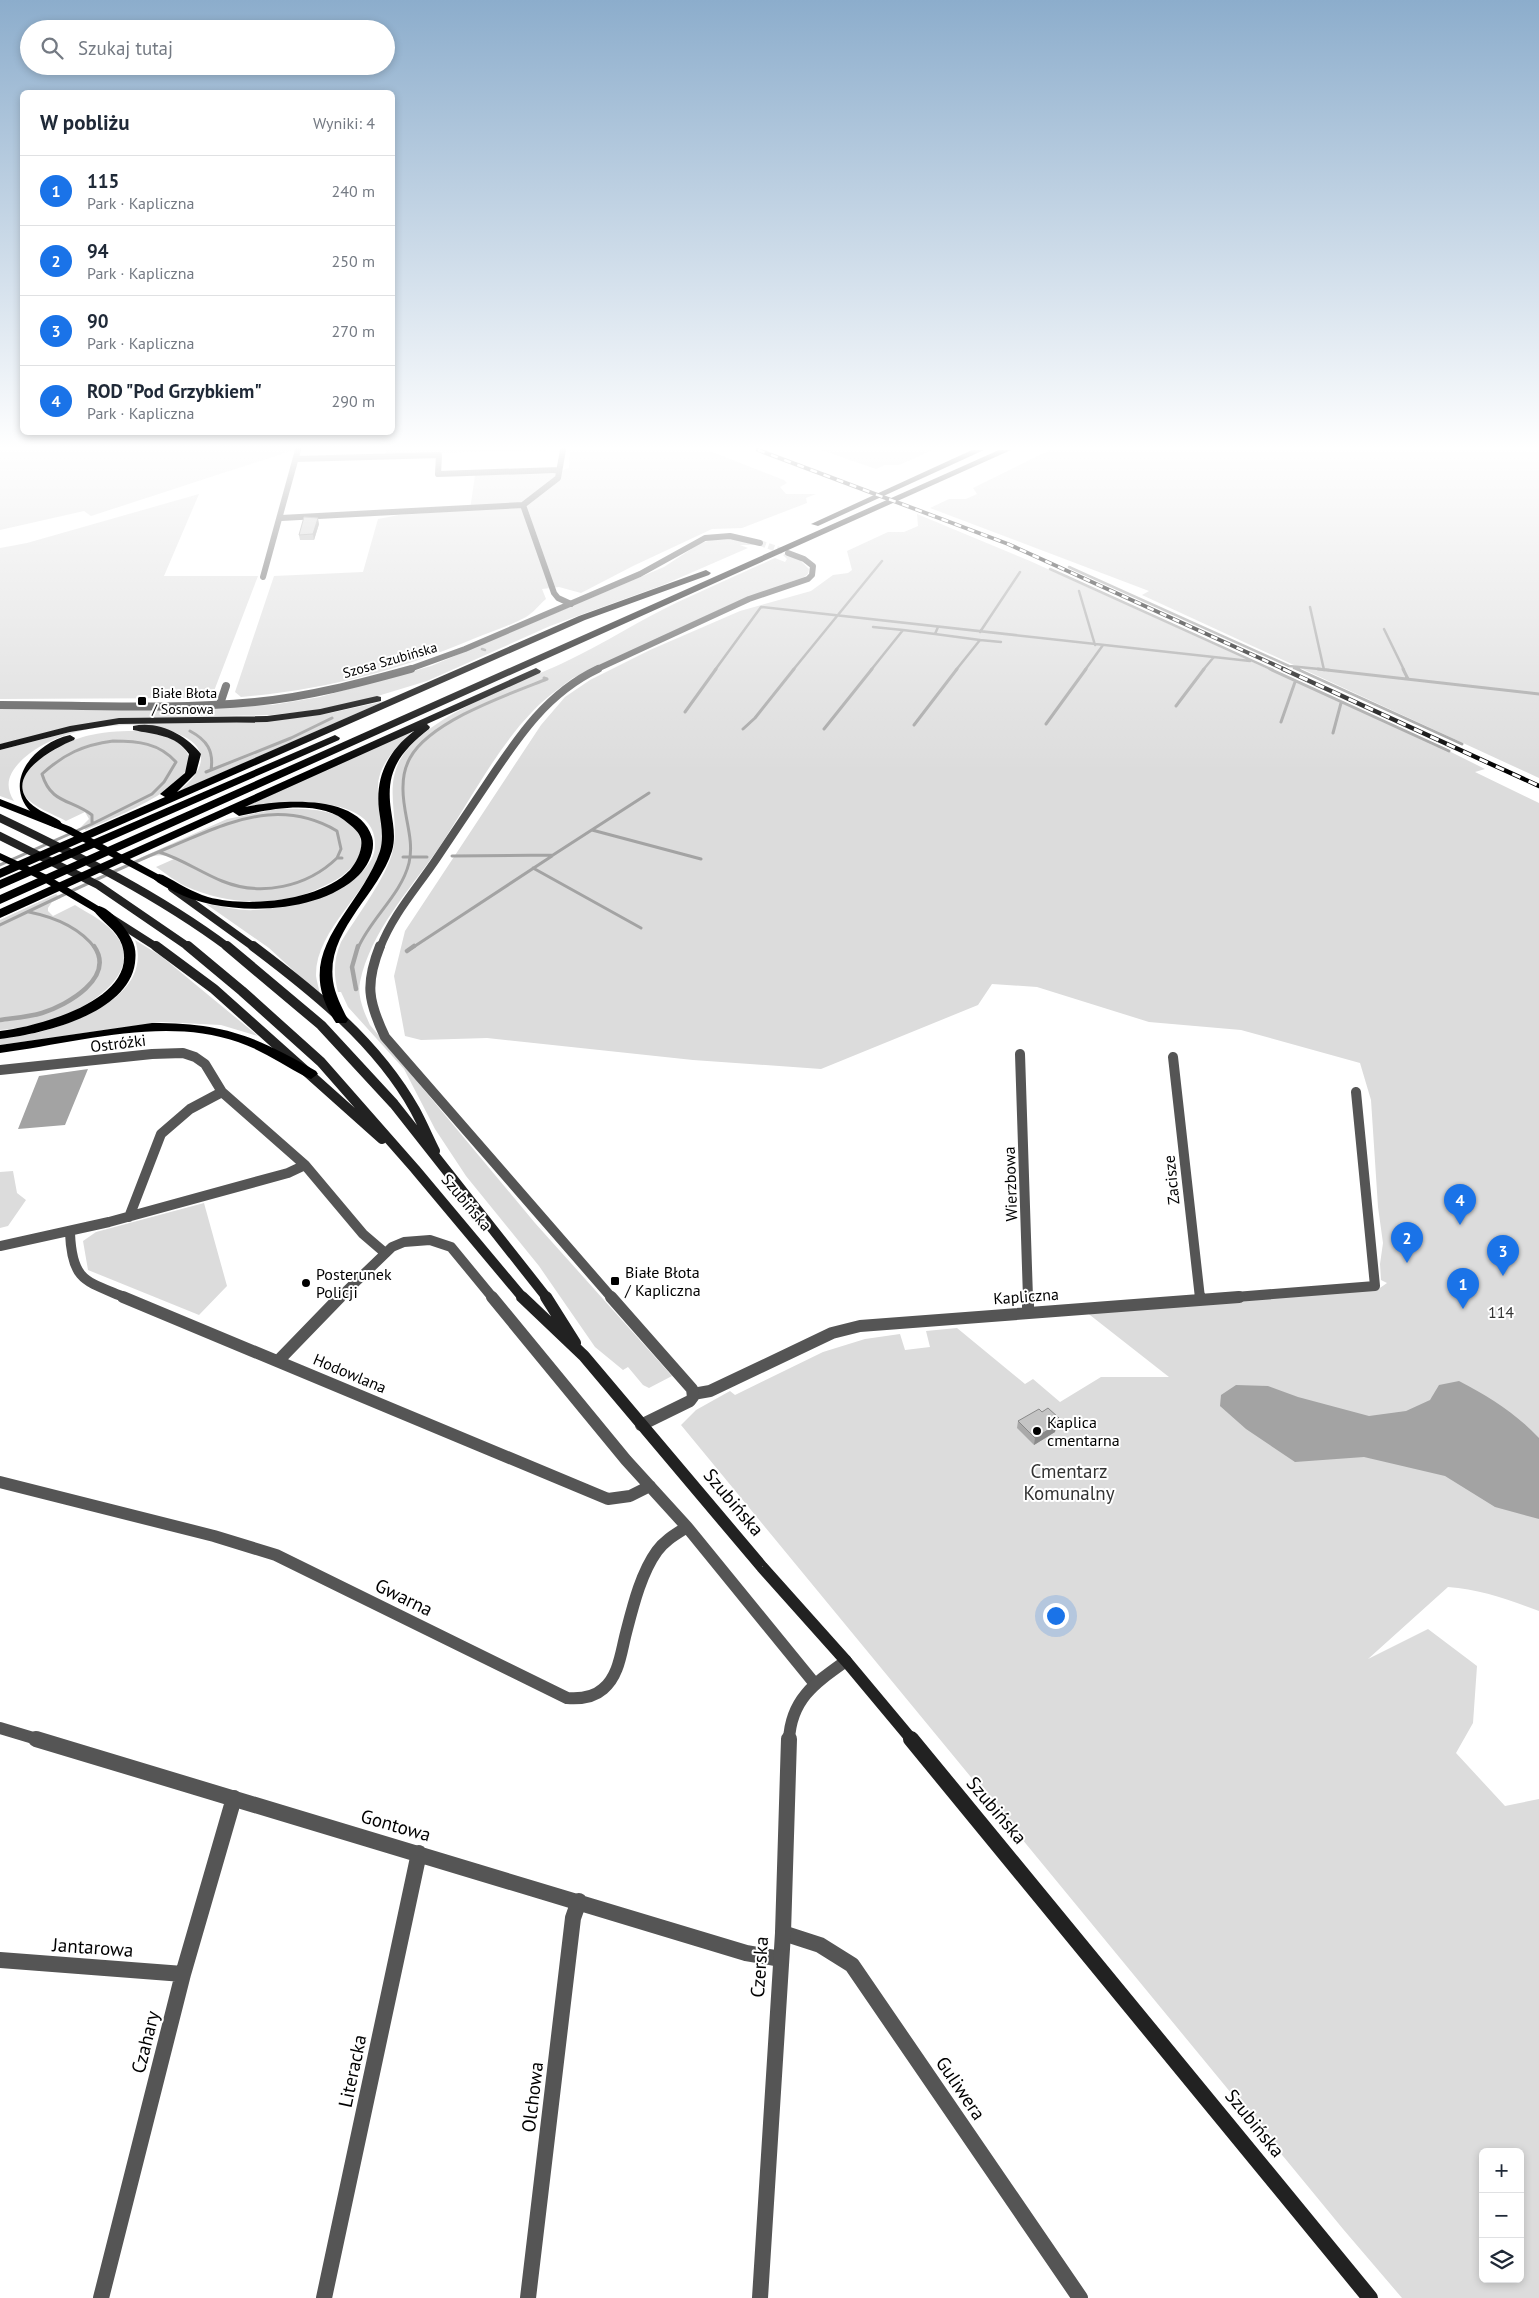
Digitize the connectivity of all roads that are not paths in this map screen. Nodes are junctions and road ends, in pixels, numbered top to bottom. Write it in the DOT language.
graph roads {
  1 [pos="269,557"];
  2 [pos="541,557"];
  3 [pos="674,557"];
  4 [pos="741,557"];
  5 [pos="765,557"];
  6 [pos="799,557"];
  7 [pos="706,573"];
  8 [pos="263,577"];
  9 [pos="677,596"];
  10 [pos="570,604"];
  11 [pos="441,679"];
  12 [pos="226,686"];
  13 [pos="0,704"];
  14 [pos="220,704"];
  15 [pos="456,707"];
  16 [pos="0,747"];
  17 [pos="0,802"];
  18 [pos="0,818"];
  19 [pos="122,820"];
  20 [pos="56,824"];
  21 [pos="180,831"];
  22 [pos="0,836"];
  23 [pos="1,856"];
  24 [pos="0,874"];
  25 [pos="159,878"];
  26 [pos="0,885"];
  27 [pos="76,896"];
  28 [pos="0,900"];
  29 [pos="99,910"];
  30 [pos="0,914"];
  31 [pos="341,1020"];
  32 [pos="0,1035"];
  33 [pos="0,1049"];
  34 [pos="1020,1054"];
  35 [pos="1173,1057"];
  36 [pos="0,1070"];
  37 [pos="311,1074"];
  38 [pos="222,1092"];
  39 [pos="1356,1092"];
  40 [pos="404,1157"];
  41 [pos="305,1165"];
  42 [pos="441,1166"];
  43 [pos="129,1218"];
  44 [pos="70,1233"];
  45 [pos="0,1246"];
  46 [pos="384,1252"];
  47 [pos="1200,1299"];
  48 [pos="1028,1312"];
  49 [pos="584,1356"];
  50 [pos="278,1361"];
  51 [pos="694,1394"];
  52 [pos="641,1425"];
  53 [pos="0,1482"];
  54 [pos="650,1486"];
  55 [pos="687,1527"];
  56 [pos="846,1662"];
  57 [pos="815,1684"];
  58 [pos="0,1728"];
  59 [pos="234,1798"];
  60 [pos="419,1852"];
  61 [pos="579,1901"];
  62 [pos="783,1933"];
  63 [pos="781,1959"];
  64 [pos="0,1960"];
  65 [pos="183,1974"];
  66 [pos="101,2298"];
  67 [pos="324,2298"];
  68 [pos="528,2298"];
  69 [pos="760,2298"];
  70 [pos="1080,2298"];
  71 [pos="1370,2298"];
  1 -- 8 [label="street"];
  2 -- 10 [label="street"];
  3 -- 10 [label="street, Szosa Szubińska"];
  4 -- 7 [label="highway"];
  5 -- 9 [label="highway"];
  6 -- 51 [label="street"];
  7 -- 11 [label="highway"];
  7 -- 26 [label="highway"];
  9 -- 15 [label="highway"];
  9 -- 28 [label="highway"];
  10 -- 14 [label="street, Szosa Szubińska"];
  11 -- 16 [label="highway"];
  11 -- 19 [label="highway"];
  12 -- 14 [label="street"];
  13 -- 14 [label="street, Szosa Szubińska"];
  15 -- 21 [label="highway"];
  15 -- 31 [label="highway"];
  17 -- 20 [label="highway"];
  18 -- 42 [label="main road, Szubińska"];
  19 -- 20 [label="highway"];
  19 -- 24 [label="highway"];
  20 -- 25 [label="highway"];
  21 -- 25 [label="highway"];
  21 -- 30 [label="highway"];
  22 -- 40 [label="main road"];
  23 -- 27 [label="highway"];
  25 -- 31 [label="main road"];
  27 -- 29 [label="highway"];
  29 -- 32 [label="highway"];
  29 -- 37 [label="main road"];
  31 -- 42 [label="main road"];
  33 -- 37 [label="highway"];
  34 -- 48 [label="street, Wierzbowa"];
  35 -- 47 [label="street, Zacisze"];
  36 -- 38 [label="street, Ostróżki"];
  37 -- 40 [label="main road"];
  38 -- 41 [label="street, Ostróżki"];
  38 -- 43 [label="street"];
  39 -- 47 [label="street, Kapliczna"];
  40 -- 49 [label="main road, Szubińska"];
  41 -- 43 [label="street"];
  41 -- 46 [label="street, Ostróżki"];
  42 -- 49 [label="main road, Szubińska"];
  43 -- 44 [label="street"];
  44 -- 45 [label="street"];
  44 -- 50 [label="street, Hodowlana"];
  46 -- 50 [label="street"];
  46 -- 54 [label="street"];
  47 -- 48 [label="street, Kapliczna"];
  48 -- 51 [label="street, Kapliczna"];
  49 -- 52 [label="main road, Szubińska"];
  50 -- 54 [label="street, Hodowlana"];
  51 -- 52 [label="street"];
  52 -- 56 [label="main road, Szubińska"];
  53 -- 55 [label="street, Gwarna"];
  54 -- 55 [label="street"];
  55 -- 57 [label="street"];
  56 -- 57 [label="street, Czerska"];
  56 -- 71 [label="main road, Szubińska"];
  57 -- 62 [label="street, Czerska"];
  58 -- 59 [label="street, Gontowa"];
  59 -- 60 [label="street, Gontowa"];
  59 -- 65 [label="street, Czahary"];
  60 -- 61 [label="street, Gontowa"];
  60 -- 67 [label="street, Literacka"];
  61 -- 63 [label="street, Gontowa"];
  61 -- 68 [label="street, Olchowa"];
  62 -- 63 [label="street, Czerska"];
  62 -- 70 [label="street, Guliwera"];
  63 -- 69 [label="street, Czerska"];
  64 -- 65 [label="street, Jantarowa"];
  65 -- 66 [label="street, Czahary"];
}
